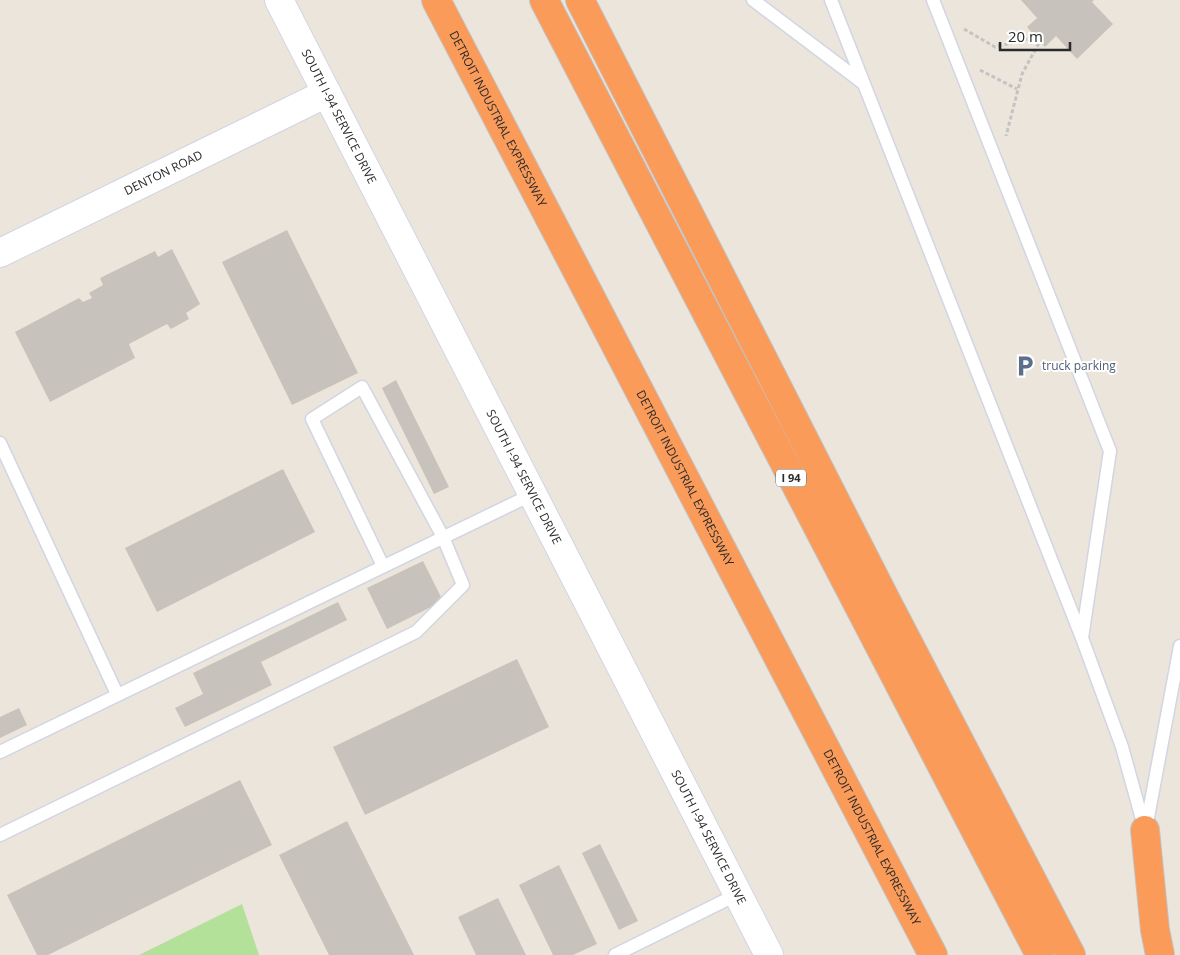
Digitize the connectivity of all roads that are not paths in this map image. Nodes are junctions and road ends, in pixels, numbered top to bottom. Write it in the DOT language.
graph roads {
  1 [pos="279,0"];
  2 [pos="436,0"];
  3 [pos="544,0"];
  4 [pos="580,0"];
  5 [pos="753,0"];
  6 [pos="831,0"];
  7 [pos="933,0"];
  8 [pos="864,83"];
  9 [pos="328,93"];
  10 [pos="0,252"];
  11 [pos="0,443"];
  12 [pos="531,494"];
  13 [pos="443,537"];
  14 [pos="383,566"];
  15 [pos="1082,638"];
  16 [pos="1180,646"];
  17 [pos="117,694"];
  18 [pos="0,752"];
  19 [pos="1146,830"];
  20 [pos="0,835"];
  21 [pos="738,894"];
  22 [pos="615,955"];
  23 [pos="769,955"];
  24 [pos="933,955"];
  25 [pos="1040,955"];
  26 [pos="1071,955"];
  27 [pos="1160,955"];
  1 -- 9 [label="street, SOUTH I-94 SERVICE DRIVE"];
  2 -- 24 [label="highway, DETROIT INDUSTRIAL EXPRESSWAY"];
  3 -- 25 [label="highway, I 94"];
  4 -- 26 [label="highway, I 94"];
  5 -- 8 [label="lane"];
  6 -- 8 [label="lane"];
  7 -- 15 [label="lane"];
  8 -- 15 [label="lane"];
  9 -- 10 [label="street, DENTON ROAD"];
  9 -- 12 [label="street, SOUTH I-94 SERVICE DRIVE"];
  11 -- 17 [label="lane"];
  12 -- 13 [label="lane"];
  12 -- 21 [label="street, SOUTH I-94 SERVICE DRIVE"];
  13 -- 14 [label="lane"];
  13 -- 14 [label="lane"];
  13 -- 20 [label="lane"];
  14 -- 17 [label="lane"];
  15 -- 19 [label="lane"];
  16 -- 19 [label="lane"];
  17 -- 18 [label="lane"];
  19 -- 27 [label="highway"];
  21 -- 22 [label="lane"];
  21 -- 23 [label="street, SOUTH I-94 SERVICE DRIVE"];
}
